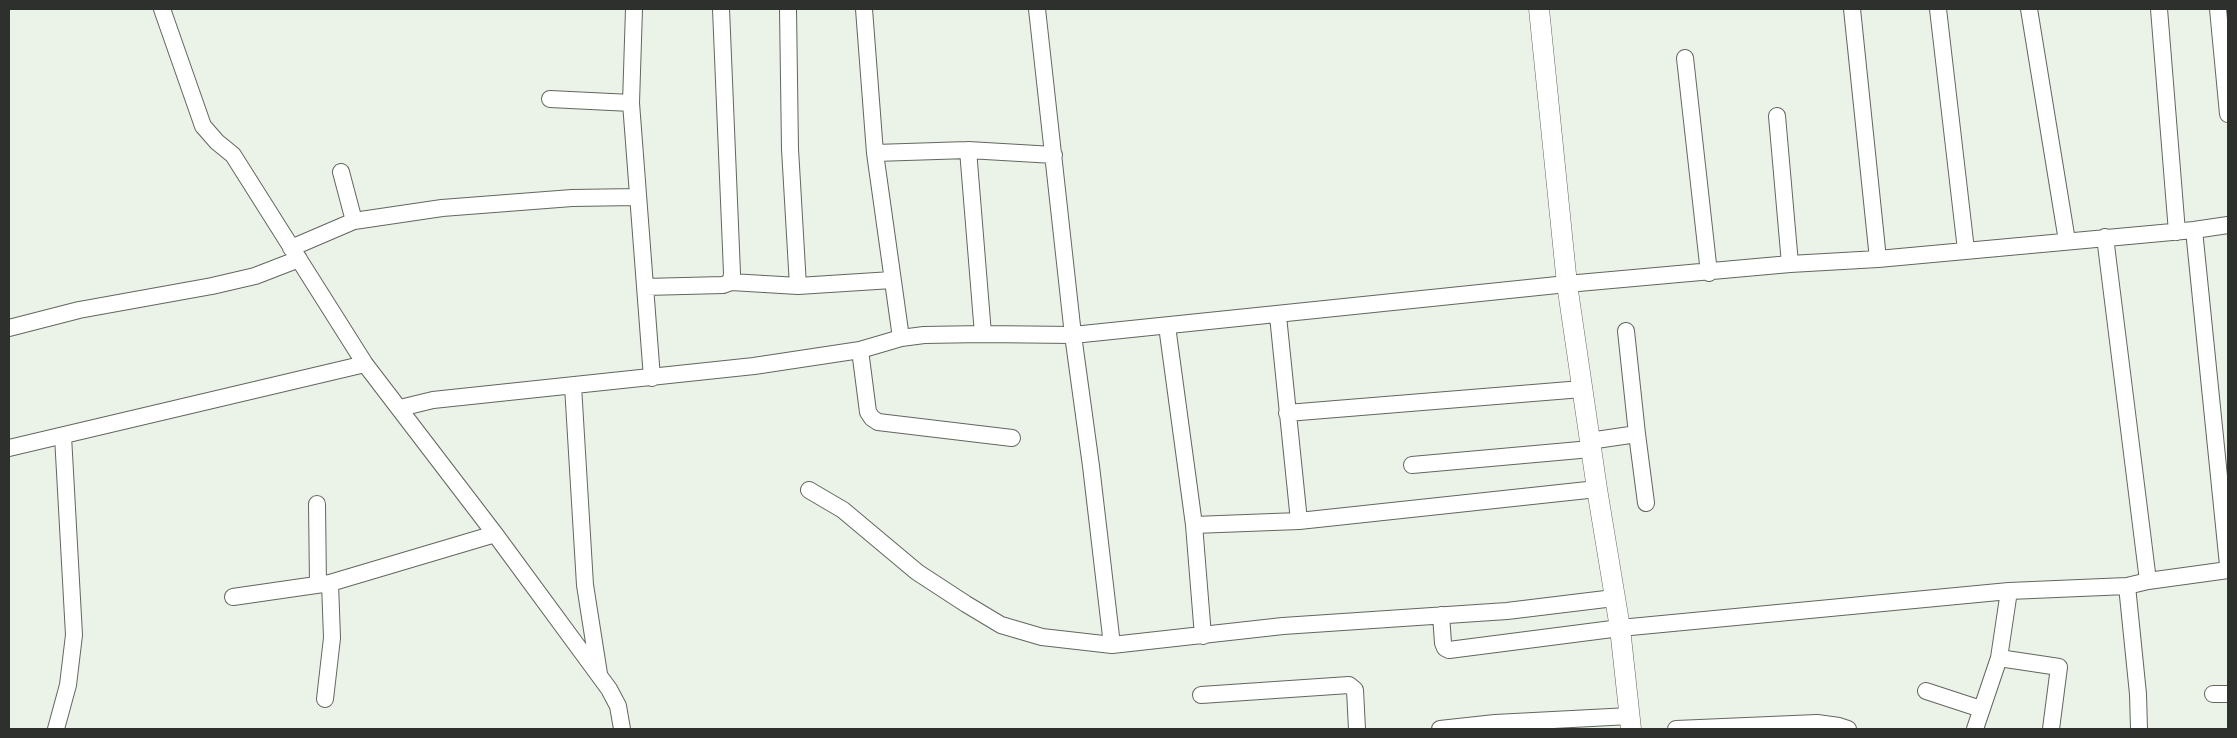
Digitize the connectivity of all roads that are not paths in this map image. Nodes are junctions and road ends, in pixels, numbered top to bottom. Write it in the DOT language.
graph roads {
  1 [pos="162,9"];
  2 [pos="634,9"];
  3 [pos="721,9"];
  4 [pos="788,9"];
  5 [pos="864,9"];
  6 [pos="1037,9"];
  7 [pos="1540,9"];
  8 [pos="1852,9"];
  9 [pos="1938,9"];
  10 [pos="2029,9"];
  11 [pos="2159,9"];
  12 [pos="2218,9"];
  13 [pos="1685,58"];
  14 [pos="550,99"];
  15 [pos="631,103"];
  16 [pos="2228,114"];
  17 [pos="1777,116"];
  18 [pos="968,150"];
  19 [pos="875,153"];
  20 [pos="1054,155"];
  21 [pos="341,172"];
  22 [pos="637,197"];
  23 [pos="354,221"];
  24 [pos="2228,225"];
  25 [pos="2194,230"];
  26 [pos="2177,232"];
  27 [pos="2106,237"];
  28 [pos="2067,241"];
  29 [pos="1966,250"];
  30 [pos="295,253"];
  31 [pos="1878,259"];
  32 [pos="1790,264"];
  33 [pos="1709,273"];
  34 [pos="892,280"];
  35 [pos="731,282"];
  36 [pos="1567,284"];
  37 [pos="798,286"];
  38 [pos="646,287"];
  39 [pos="1278,316"];
  40 [pos="1167,326"];
  41 [pos="9,328"];
  42 [pos="1626,331"];
  43 [pos="982,334"];
  44 [pos="1073,336"];
  45 [pos="901,338"];
  46 [pos="860,350"];
  47 [pos="366,364"];
  48 [pos="652,378"];
  49 [pos="573,386"];
  50 [pos="1582,389"];
  51 [pos="400,408"];
  52 [pos="1287,413"];
  53 [pos="1638,434"];
  54 [pos="63,436"];
  55 [pos="1012,438"];
  56 [pos="1590,445"];
  57 [pos="9,448"];
  58 [pos="1412,464"];
  59 [pos="1597,489"];
  60 [pos="809,490"];
  61 [pos="318,504"];
  62 [pos="1646,504"];
  63 [pos="1299,520"];
  64 [pos="1194,525"];
  65 [pos="495,534"];
  66 [pos="2228,565"];
  67 [pos="2228,570"];
  68 [pos="2148,581"];
  69 [pos="324,584"];
  70 [pos="2128,586"];
  71 [pos="2009,591"];
  72 [pos="233,597"];
  73 [pos="1614,598"];
  74 [pos="1441,615"];
  75 [pos="1620,628"];
  76 [pos="1203,636"];
  77 [pos="1112,645"];
  78 [pos="1999,658"];
  79 [pos="600,678"];
  80 [pos="1926,691"];
  81 [pos="1201,695"];
  82 [pos="325,699"];
  83 [pos="1981,709"];
  84 [pos="1631,723"];
  85 [pos="56,729"];
  86 [pos="622,729"];
  87 [pos="1357,729"];
  88 [pos="1440,729"];
  89 [pos="1676,729"];
  90 [pos="1848,729"];
  91 [pos="1975,729"];
  92 [pos="2051,729"];
  93 [pos="2139,729"];
  1 -- 30 [label="street"];
  2 -- 15 [label="street"];
  3 -- 35 [label="street"];
  4 -- 37 [label="street"];
  5 -- 19 [label="street"];
  6 -- 20 [label="street"];
  7 -- 36 [label="street"];
  8 -- 31 [label="street"];
  9 -- 29 [label="street"];
  10 -- 28 [label="street"];
  11 -- 26 [label="street"];
  12 -- 16 [label="street"];
  13 -- 33 [label="street"];
  14 -- 15 [label="street"];
  15 -- 22 [label="street"];
  17 -- 32 [label="street"];
  18 -- 19 [label="street"];
  18 -- 20 [label="street"];
  18 -- 43 [label="street"];
  19 -- 34 [label="street"];
  20 -- 44 [label="street"];
  21 -- 23 [label="street"];
  22 -- 23 [label="street"];
  22 -- 38 [label="street"];
  23 -- 30 [label="street"];
  24 -- 25 [label="street"];
  25 -- 26 [label="street"];
  25 -- 66 [label="street"];
  26 -- 27 [label="street"];
  27 -- 28 [label="street"];
  27 -- 68 [label="street"];
  28 -- 29 [label="street"];
  29 -- 31 [label="street"];
  30 -- 41 [label="street"];
  30 -- 47 [label="street"];
  31 -- 32 [label="street"];
  32 -- 33 [label="street"];
  33 -- 36 [label="street"];
  34 -- 37 [label="street"];
  34 -- 45 [label="street"];
  35 -- 37 [label="street"];
  35 -- 38 [label="street"];
  36 -- 39 [label="street"];
  36 -- 50 [label="street"];
  38 -- 48 [label="street"];
  39 -- 40 [label="street"];
  39 -- 52 [label="street"];
  40 -- 44 [label="street"];
  40 -- 64 [label="street"];
  42 -- 53 [label="street"];
  43 -- 44 [label="street"];
  43 -- 45 [label="street"];
  44 -- 77 [label="street"];
  45 -- 46 [label="street"];
  46 -- 48 [label="street"];
  46 -- 55 [label="street"];
  47 -- 51 [label="street"];
  47 -- 54 [label="street"];
  48 -- 49 [label="street"];
  49 -- 51 [label="street"];
  49 -- 79 [label="street"];
  50 -- 52 [label="street"];
  50 -- 56 [label="street"];
  51 -- 65 [label="street"];
  52 -- 63 [label="street"];
  53 -- 56 [label="street"];
  53 -- 62 [label="street"];
  54 -- 57 [label="street"];
  54 -- 85 [label="street"];
  56 -- 58 [label="street"];
  56 -- 59 [label="street"];
  59 -- 63 [label="street"];
  59 -- 73 [label="street"];
  60 -- 77 [label="street"];
  61 -- 69 [label="street"];
  63 -- 64 [label="street"];
  64 -- 76 [label="street"];
  65 -- 69 [label="street"];
  65 -- 79 [label="street"];
  67 -- 68 [label="street"];
  68 -- 70 [label="street"];
  69 -- 72 [label="street"];
  69 -- 82 [label="street"];
  70 -- 71 [label="street"];
  70 -- 93 [label="street"];
  71 -- 75 [label="street"];
  71 -- 78 [label="street"];
  73 -- 74 [label="street"];
  73 -- 75 [label="street"];
  74 -- 75 [label="street"];
  74 -- 76 [label="street"];
  75 -- 84 [label="street"];
  76 -- 77 [label="street"];
  78 -- 83 [label="street"];
  78 -- 92 [label="street"];
  79 -- 86 [label="street"];
  80 -- 83 [label="street"];
  81 -- 87 [label="street"];
  83 -- 91 [label="street"];
  84 -- 88 [label="street"];
  89 -- 90 [label="street"];
}
